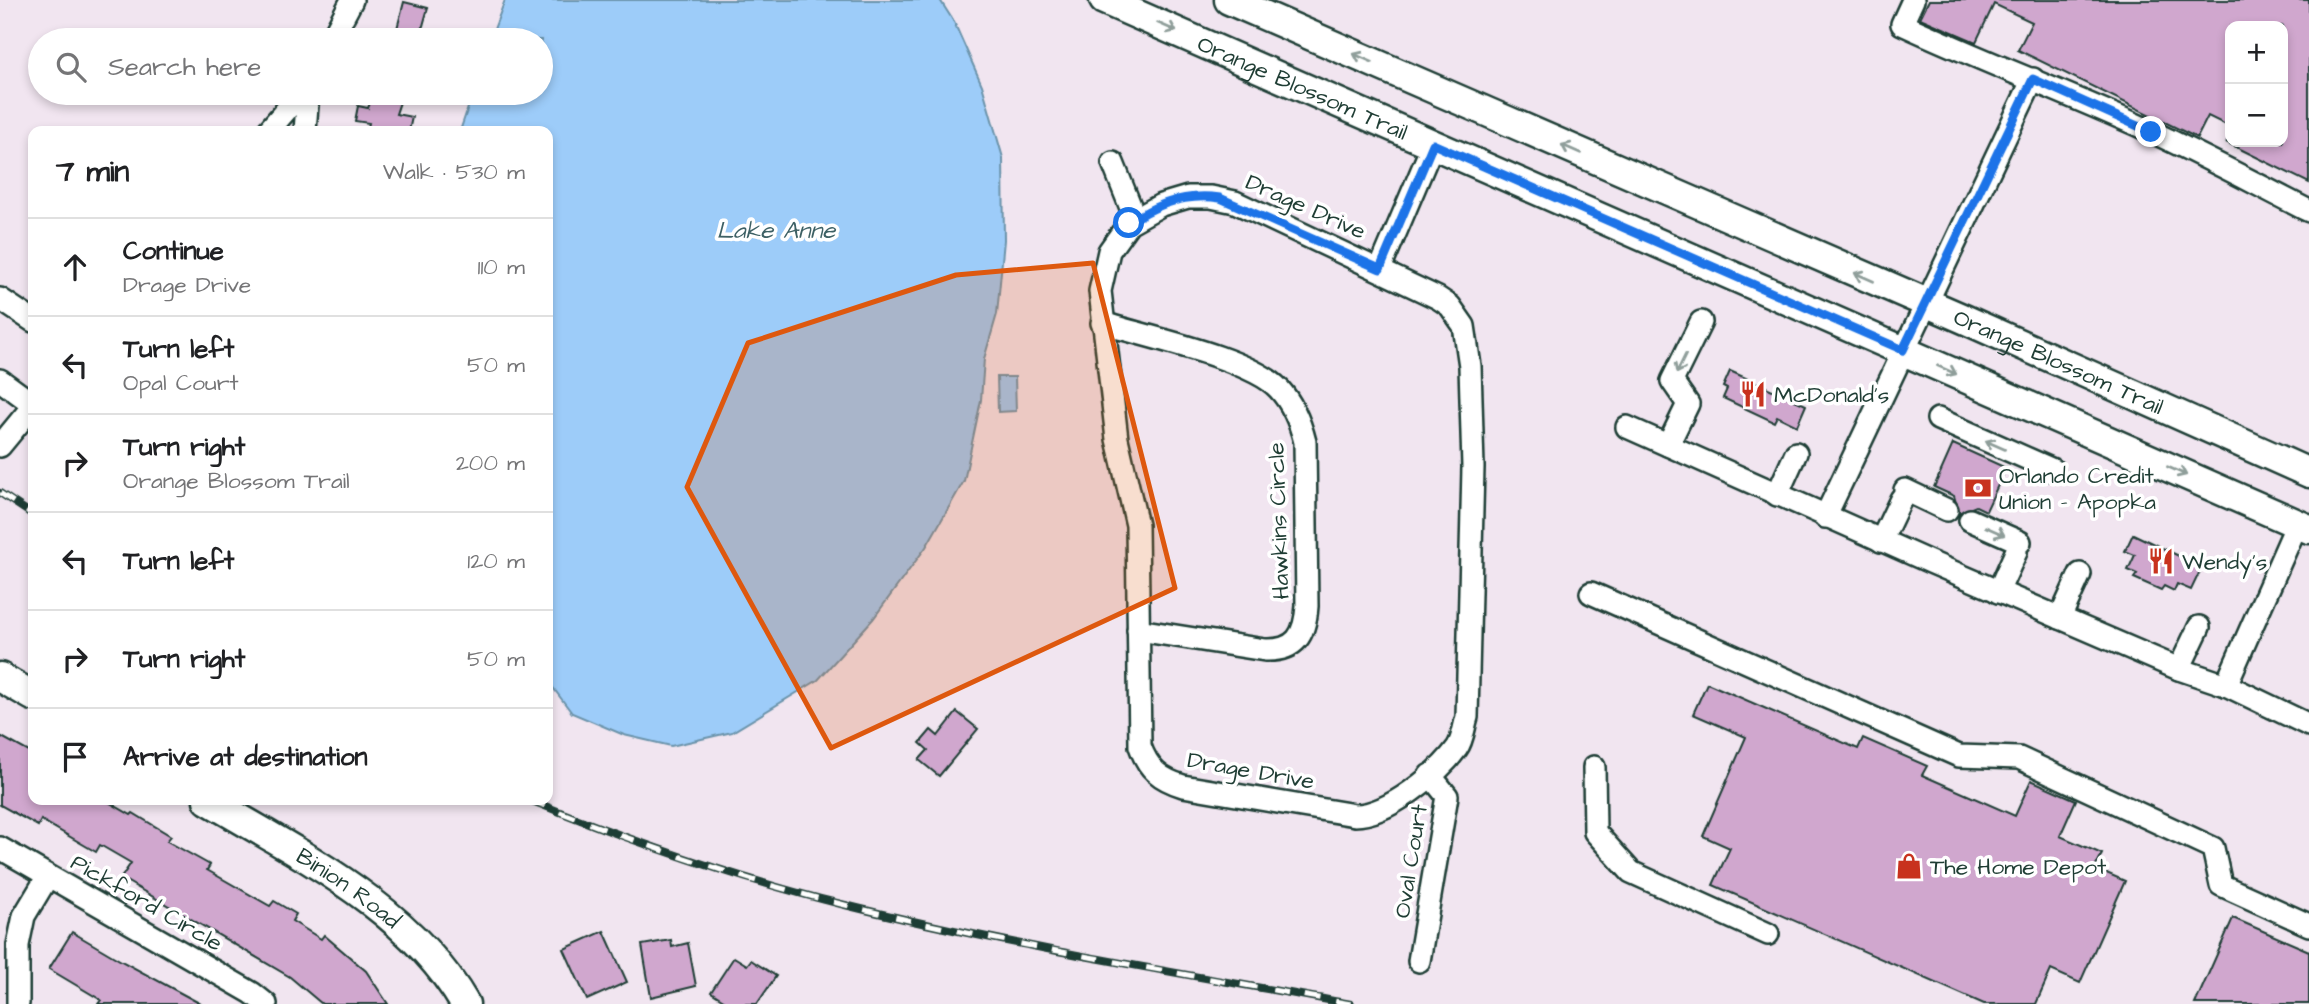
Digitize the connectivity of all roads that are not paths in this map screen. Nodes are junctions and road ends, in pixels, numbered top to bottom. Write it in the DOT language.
graph roads {
  1 [pos="352,0"];
  2 [pos="1104,0"];
  3 [pos="1229,0"];
  4 [pos="1913,0"];
  5 [pos="1139,7"];
  6 [pos="337,28"];
  7 [pos="2033,79"];
  8 [pos="291,105"];
  9 [pos="307,105"];
  10 [pos="272,126"];
  11 [pos="305,126"];
  12 [pos="1433,144"];
  13 [pos="1112,163"];
  14 [pos="2309,211"];
  15 [pos="1135,219"];
  16 [pos="1380,269"];
  17 [pos="0,299"];
  18 [pos="1927,304"];
  19 [pos="28,318"];
  20 [pos="1701,322"];
  21 [pos="1102,323"];
  22 [pos="1903,350"];
  23 [pos="0,380"];
  24 [pos="28,401"];
  25 [pos="28,411"];
  26 [pos="1938,419"];
  27 [pos="1627,427"];
  28 [pos="1668,445"];
  29 [pos="0,446"];
  30 [pos="1796,453"];
  31 [pos="2053,470"];
  32 [pos="2308,471"];
  33 [pos="1777,495"];
  34 [pos="1947,510"];
  35 [pos="1825,517"];
  36 [pos="1970,520"];
  37 [pos="2303,527"];
  38 [pos="1881,541"];
  39 [pos="2080,574"];
  40 [pos="1998,592"];
  41 [pos="1591,593"];
  42 [pos="2060,618"];
  43 [pos="2199,626"];
  44 [pos="1138,630"];
  45 [pos="2179,669"];
  46 [pos="0,677"];
  47 [pos="2226,685"];
  48 [pos="28,693"];
  49 [pos="2309,725"];
  50 [pos="1594,767"];
  51 [pos="1430,775"];
  52 [pos="216,805"];
  53 [pos="0,848"];
  54 [pos="48,876"];
  55 [pos="2309,925"];
  56 [pos="1768,934"];
  57 [pos="1419,961"];
  58 [pos="18,1004"];
  59 [pos="266,1004"];
  60 [pos="465,1004"];
  1 -- 6 [label="street"];
  2 -- 5 [label="main road, Orange Blossom Trail"];
  18 -- 3 [label="main road, Orange Blossom Trail, one-way"];
  4 -- 7 [label="street"];
  5 -- 12 [label="main road, Orange Blossom Trail, one-way"];
  7 -- 14 [label="street"];
  7 -- 18 [label="street"];
  8 -- 10 [label="street"];
  9 -- 11 [label="street"];
  12 -- 16 [label="street"];
  12 -- 22 [label="main road, Orange Blossom Trail"];
  13 -- 15 [label="street"];
  15 -- 16 [label="street, Drage Drive"];
  15 -- 21 [label="street, Drage Drive"];
  16 -- 51 [label="street, Drage Drive"];
  17 -- 19 [label="street"];
  18 -- 22 [label="street"];
  18 -- 32 [label="main road, Orange Blossom Trail"];
  20 -- 28 [label="street, one-way"];
  21 -- 44 [label="street, Drage Drive"];
  21 -- 44 [label="street, Hawkins Circle"];
  22 -- 35 [label="street"];
  22 -- 37 [label="main road, Orange Blossom Trail, one-way"];
  23 -- 24 [label="street"];
  25 -- 29 [label="street"];
  31 -- 26 [label="street, one-way"];
  27 -- 28 [label="street"];
  28 -- 33 [label="street"];
  30 -- 33 [label="street"];
  33 -- 35 [label="street"];
  34 -- 38 [label="street"];
  35 -- 38 [label="street"];
  36 -- 40 [label="street, one-way"];
  37 -- 47 [label="street"];
  38 -- 40 [label="street"];
  39 -- 42 [label="street"];
  40 -- 42 [label="street"];
  41 -- 55 [label="street"];
  42 -- 45 [label="street"];
  43 -- 45 [label="street"];
  44 -- 51 [label="street, Drage Drive"];
  45 -- 47 [label="street"];
  46 -- 48 [label="main road"];
  47 -- 49 [label="street"];
  50 -- 56 [label="street"];
  51 -- 57 [label="street, Oval Court"];
  52 -- 60 [label="main road, Binion Road"];
  53 -- 54 [label="street, Pickford Circle"];
  54 -- 58 [label="street"];
  54 -- 59 [label="street, Pickford Circle"];
}
